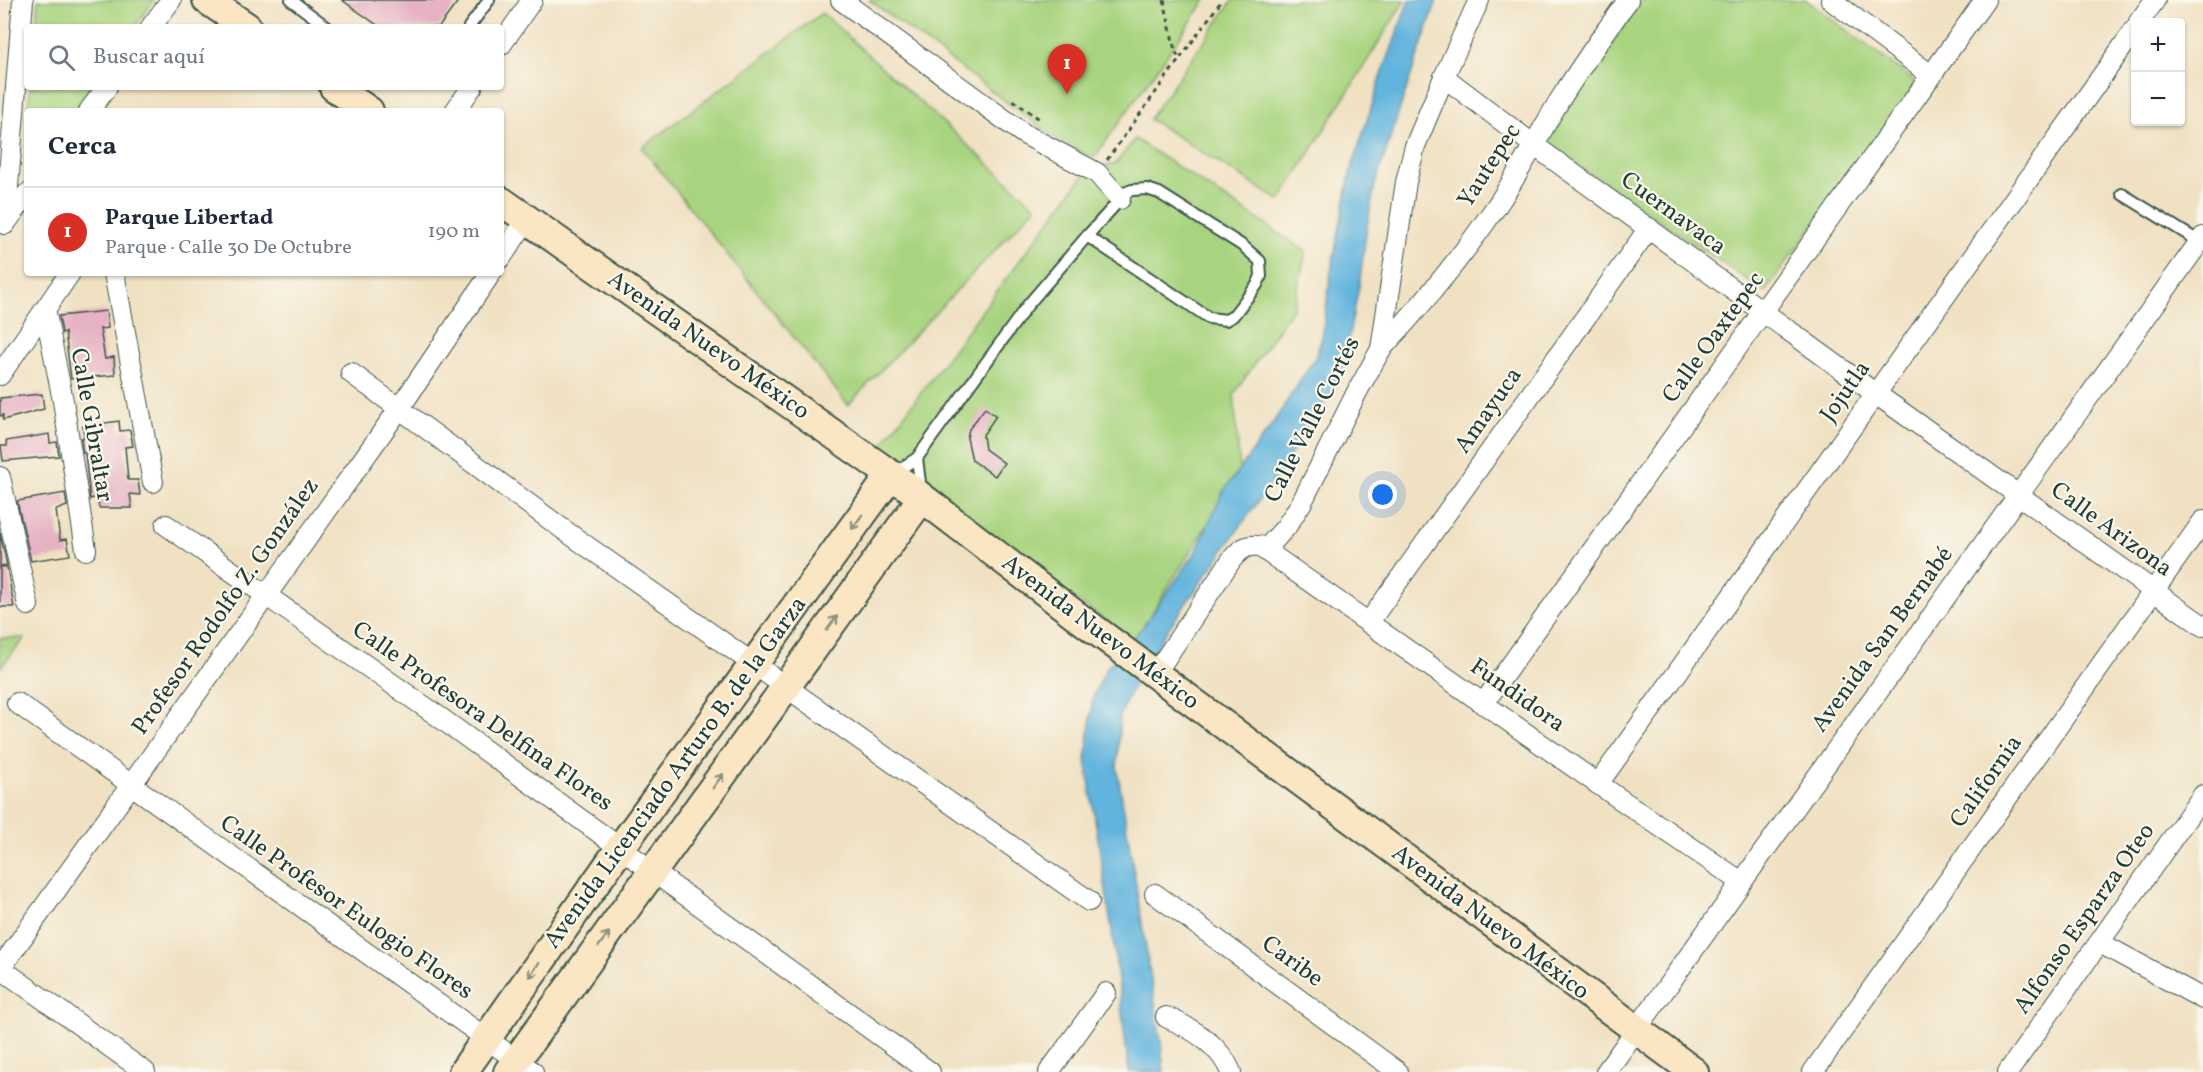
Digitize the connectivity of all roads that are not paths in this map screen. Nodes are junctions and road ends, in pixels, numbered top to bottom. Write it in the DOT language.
graph roads {
  1 [pos="23,0"];
  2 [pos="171,0"];
  3 [pos="207,0"];
  4 [pos="291,0"];
  5 [pos="489,0"];
  6 [pos="532,0"];
  7 [pos="841,0"];
  8 [pos="1479,0"];
  9 [pos="1628,0"];
  10 [pos="1831,0"];
  11 [pos="1984,0"];
  12 [pos="2155,0"];
  13 [pos="2142,18"];
  14 [pos="153,24"];
  15 [pos="243,24"];
  16 [pos="323,24"];
  17 [pos="471,24"];
  18 [pos="2131,35"];
  19 [pos="504,41"];
  20 [pos="1932,76"];
  21 [pos="1444,77"];
  22 [pos="105,90"];
  23 [pos="338,90"];
  24 [pos="470,90"];
  25 [pos="91,108"];
  26 [pos="365,108"];
  27 [pos="457,108"];
  28 [pos="1534,146"];
  29 [pos="2122,194"];
  30 [pos="24,198"];
  31 [pos="1120,199"];
  32 [pos="504,203"];
  33 [pos="527,219"];
  34 [pos="3,227"];
  35 [pos="1649,228"];
  36 [pos="1088,236"];
  37 [pos="2201,239"];
  38 [pos="504,254"];
  39 [pos="68,276"];
  40 [pos="115,276"];
  41 [pos="489,276"];
  42 [pos="45,309"];
  43 [pos="1764,311"];
  44 [pos="1381,349"];
  45 [pos="351,373"];
  46 [pos="0,375"];
  47 [pos="1876,394"];
  48 [pos="399,409"];
  49 [pos="917,458"];
  50 [pos="891,475"];
  51 [pos="0,477"];
  52 [pos="153,482"];
  53 [pos="2019,496"];
  54 [pos="922,498"];
  55 [pos="2203,521"];
  56 [pos="166,525"];
  57 [pos="1266,549"];
  58 [pos="86,550"];
  59 [pos="2153,592"];
  60 [pos="265,595"];
  61 [pos="28,605"];
  62 [pos="1369,622"];
  63 [pos="2203,626"];
  64 [pos="754,664"];
  65 [pos="1152,672"];
  66 [pos="787,686"];
  67 [pos="16,703"];
  68 [pos="1483,704"];
  69 [pos="1598,784"];
  70 [pos="130,786"];
  71 [pos="2203,795"];
  72 [pos="621,847"];
  73 [pos="654,871"];
  74 [pos="1740,881"];
  75 [pos="1155,894"];
  76 [pos="1089,901"];
  77 [pos="2100,943"];
  78 [pos="0,968"];
  79 [pos="1106,993"];
  80 [pos="2203,999"];
  81 [pos="1166,1017"];
  82 [pos="1635,1030"];
  83 [pos="486,1039"];
  84 [pos="519,1068"];
  85 [pos="145,1072"];
  86 [pos="463,1072"];
  87 [pos="930,1072"];
  88 [pos="1049,1072"];
  89 [pos="1231,1072"];
  90 [pos="1398,1072"];
  91 [pos="1605,1072"];
  92 [pos="1694,1072"];
  93 [pos="1813,1072"];
  94 [pos="2008,1072"];
  1 -- 34 [label="street"];
  2 -- 14 [label="street"];
  3 -- 15 [label="street"];
  4 -- 16 [label="lane"];
  5 -- 17 [label="lane"];
  6 -- 19 [label="street"];
  7 -- 31 [label="street"];
  8 -- 21 [label="street, Calle Valle Cortés"];
  9 -- 28 [label="street, Yautepec"];
  10 -- 20 [label="street"];
  11 -- 20 [label="street, Calle Oaxtepec"];
  12 -- 13 [label="street"];
  18 -- 47 [label="street, Jojutla"];
  20 -- 43 [label="street, Calle Oaxtepec"];
  21 -- 28 [label="street, Cuernavaca"];
  21 -- 44 [label="street, Calle Valle Cortés"];
  22 -- 25 [label="street"];
  23 -- 26 [label="street"];
  24 -- 27 [label="street"];
  28 -- 35 [label="street, Cuernavaca"];
  28 -- 44 [label="street, Yautepec"];
  29 -- 37 [label="lane"];
  30 -- 34 [label="street"];
  31 -- 36 [label="lane"];
  31 -- 36 [label="lane"];
  32 -- 33 [label="street, Avenida Nuevo México"];
  33 -- 38 [label="street"];
  33 -- 50 [label="street, Avenida Nuevo México"];
  35 -- 43 [label="street, Cuernavaca"];
  35 -- 62 [label="street, Amayuca"];
  36 -- 49 [label="lane"];
  37 -- 53 [label="street, Avenida San Bernabé"];
  39 -- 42 [label="street"];
  40 -- 52 [label="street"];
  41 -- 48 [label="street, Profesor Rodolfo Z. González"];
  42 -- 46 [label="street"];
  42 -- 58 [label="street, Calle Gibraltar"];
  43 -- 47 [label="street, Cuernavaca"];
  43 -- 68 [label="street, Calle Oaxtepec"];
  44 -- 57 [label="street, Calle Valle Cortés"];
  45 -- 48 [label="street"];
  47 -- 53 [label="street, Cuernavaca"];
  47 -- 69 [label="street, Jojutla"];
  48 -- 60 [label="street, Profesor Rodolfo Z. González"];
  48 -- 64 [label="street"];
  49 -- 50 [label="lane"];
  49 -- 54 [label="lane"];
  50 -- 54 [label="street, Avenida Nuevo México"];
  50 -- 64 [label="street, Avenida Licenciado Arturo B. de la Garza, one-way"];
  51 -- 61 [label="street"];
  53 -- 59 [label="street, Calle Arizona"];
  53 -- 74 [label="street, Avenida San Bernabé"];
  54 -- 65 [label="street, Avenida Nuevo México"];
  66 -- 54 [label="street, Avenida Licenciado Arturo B. de la Garza, one-way"];
  55 -- 59 [label="street, California"];
  56 -- 60 [label="street, Calle Profesora Delfina Flores"];
  57 -- 62 [label="street, Fundidora"];
  57 -- 65 [label="street"];
  59 -- 63 [label="street, Calle Arizona"];
  59 -- 93 [label="street, California"];
  60 -- 70 [label="street, Profesor Rodolfo Z. González"];
  60 -- 72 [label="street, Calle Profesora Delfina Flores"];
  62 -- 68 [label="street, Fundidora"];
  64 -- 66 [label="street"];
  64 -- 72 [label="street, Avenida Licenciado Arturo B. de la Garza"];
  65 -- 82 [label="street, Avenida Nuevo México"];
  73 -- 66 [label="street, Avenida Licenciado Arturo B. de la Garza, one-way"];
  66 -- 76 [label="street"];
  67 -- 70 [label="street, Calle Profesor Eulogio Flores"];
  68 -- 69 [label="street, Fundidora"];
  69 -- 74 [label="street, Fundidora"];
  70 -- 78 [label="street, Profesor Rodolfo Z. González"];
  70 -- 83 [label="street, Calle Profesor Eulogio Flores"];
  71 -- 77 [label="street, Alfonso Esparza Oteo"];
  72 -- 73 [label="street, Calle Profesora Delfina Flores"];
  72 -- 83 [label="street, Avenida Licenciado Arturo B. de la Garza, one-way"];
  84 -- 73 [label="street, Avenida Licenciado Arturo B. de la Garza, one-way"];
  73 -- 87 [label="street, Calle Profesora Delfina Flores"];
  74 -- 82 [label="street, Avenida San Bernabé"];
  75 -- 90 [label="street, Caribe"];
  77 -- 80 [label="street"];
  77 -- 94 [label="street, Alfonso Esparza Oteo"];
  78 -- 85 [label="street"];
  79 -- 88 [label="street"];
  81 -- 89 [label="street"];
  82 -- 91 [label="street, Avenida San Bernabé"];
  82 -- 92 [label="street, Avenida Nuevo México"];
  83 -- 84 [label="street, Calle Profesor Eulogio Flores"];
  83 -- 86 [label="street, Avenida Licenciado Arturo B. de la Garza"];
}
